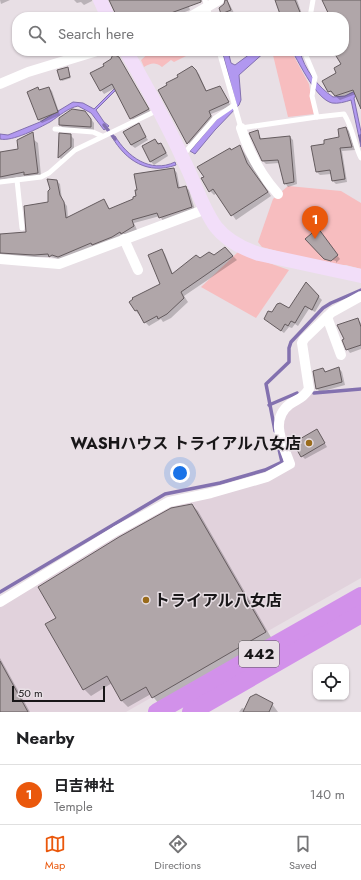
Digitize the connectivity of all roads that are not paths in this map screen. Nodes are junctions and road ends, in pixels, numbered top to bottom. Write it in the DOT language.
graph roads {
  1 [pos="100,0"];
  2 [pos="218,0"];
  3 [pos="313,0"];
  4 [pos="207,8"];
  5 [pos="106,12"];
  6 [pos="311,12"];
  7 [pos="81,56"];
  8 [pos="129,56"];
  9 [pos="220,56"];
  10 [pos="306,56"];
  11 [pos="0,84"];
  12 [pos="235,107"];
  13 [pos="158,110"];
  14 [pos="317,117"];
  15 [pos="241,128"];
  16 [pos="55,129"];
  17 [pos="104,135"];
  18 [pos="361,158"];
  19 [pos="183,159"];
  20 [pos="17,180"];
  21 [pos="0,182"];
  22 [pos="278,194"];
  23 [pos="206,209"];
  24 [pos="22,228"];
  25 [pos="124,239"];
  26 [pos="0,259"];
  27 [pos="138,270"];
  28 [pos="361,276"];
  29 [pos="361,296"];
  30 [pos="327,317"];
  31 [pos="341,355"];
  32 [pos="361,596"];
  33 [pos="0,602"];
  34 [pos="361,614"];
  35 [pos="157,712"];
  36 [pos="191,712"];
  1 -- 5 [label="street"];
  2 -- 4 [label="street"];
  3 -- 6 [label="lane"];
  7 -- 11 [label="street"];
  8 -- 13 [label="street"];
  9 -- 12 [label="lane"];
  10 -- 14 [label="lane"];
  12 -- 15 [label="lane"];
  12 -- 19 [label="lane"];
  13 -- 17 [label="lane"];
  13 -- 19 [label="street"];
  14 -- 15 [label="lane"];
  14 -- 18 [label="lane"];
  15 -- 22 [label="street"];
  16 -- 17 [label="lane"];
  17 -- 20 [label="lane"];
  19 -- 23 [label="street"];
  20 -- 21 [label="lane"];
  20 -- 24 [label="lane"];
  23 -- 25 [label="street"];
  23 -- 28 [label="street"];
  25 -- 26 [label="street"];
  25 -- 27 [label="street"];
  29 -- 30 [label="street"];
  30 -- 31 [label="street"];
  30 -- 33 [label="street"];
  32 -- 35 [label="highway, 442"];
  34 -- 36 [label="highway, 442"];
}
